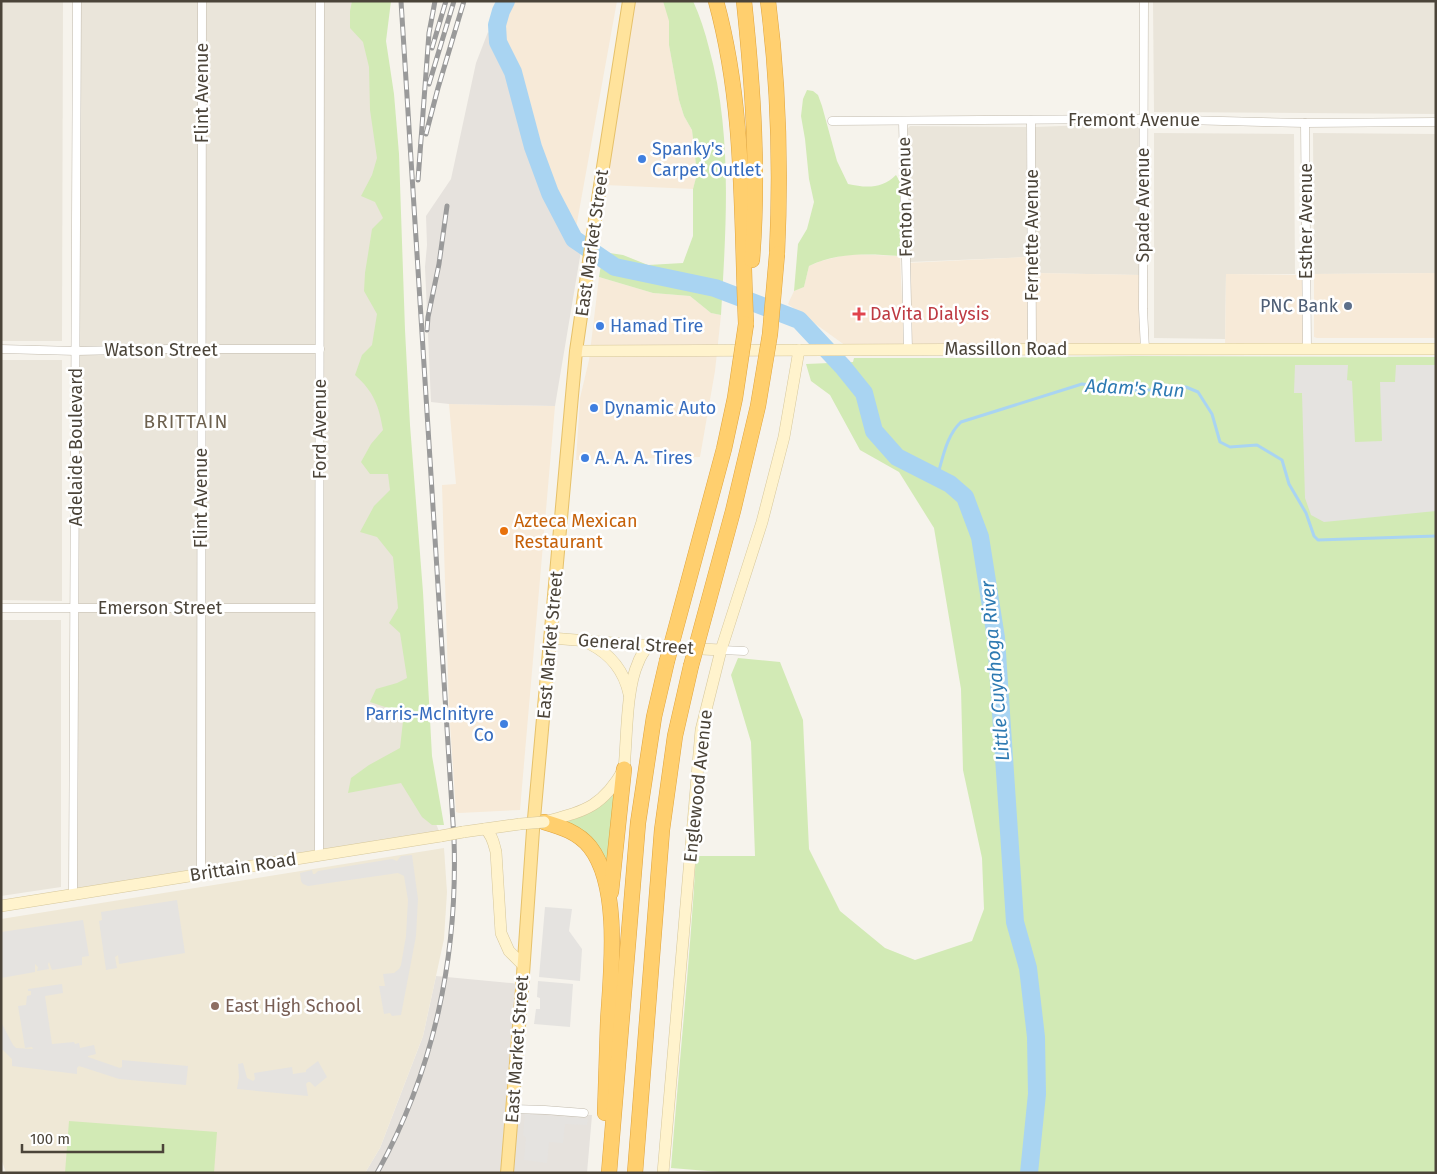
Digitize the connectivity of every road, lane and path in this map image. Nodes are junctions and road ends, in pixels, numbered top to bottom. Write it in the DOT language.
graph roads {
  1 [pos="77,1"];
  2 [pos="202,1"];
  3 [pos="320,1"];
  4 [pos="629,1"];
  5 [pos="716,1"];
  6 [pos="744,1"];
  7 [pos="768,1"];
  8 [pos="779,1"];
  9 [pos="1144,1"];
  10 [pos="775,64"];
  11 [pos="1144,119"];
  12 [pos="1031,120"];
  13 [pos="832,121"];
  14 [pos="903,121"];
  15 [pos="1436,122"];
  16 [pos="1306,123"];
  17 [pos="748,253"];
  18 [pos="1,349"];
  19 [pos="202,349"];
  20 [pos="320,349"];
  21 [pos="1146,349"];
  22 [pos="1307,349"];
  23 [pos="1436,349"];
  24 [pos="798,350"];
  25 [pos="908,350"];
  26 [pos="1032,350"];
  27 [pos="76,351"];
  28 [pos="576,351"];
  29 [pos="1,608"];
  30 [pos="75,608"];
  31 [pos="318,608"];
  32 [pos="200,609"];
  33 [pos="551,638"];
  34 [pos="584,641"];
  35 [pos="648,646"];
  36 [pos="721,650"];
  37 [pos="744,651"];
  38 [pos="630,698"];
  39 [pos="624,769"];
  40 [pos="544,822"];
  41 [pos="485,829"];
  42 [pos="319,856"];
  43 [pos="200,874"];
  44 [pos="73,894"];
  45 [pos="1,906"];
  46 [pos="610,907"];
  47 [pos="523,965"];
  48 [pos="513,1109"];
  49 [pos="584,1113"];
  50 [pos="507,1173"];
  51 [pos="604,1173"];
  52 [pos="609,1173"];
  53 [pos="635,1173"];
  54 [pos="663,1173"];
  1 -- 27 [label="street, Adelaide Boulevard"];
  2 -- 19 [label="street, Flint Avenue"];
  3 -- 20 [label="street, Ford Avenue"];
  4 -- 28 [label="main road, East Market Street"];
  5 -- 17 [label="highway"];
  6 -- 17 [label="highway"];
  7 -- 10 [label="highway"];
  8 -- 10 [label="highway"];
  9 -- 11 [label="street, Spade Avenue"];
  10 -- 53 [label="highway, bridge"];
  11 -- 12 [label="street, Fremont Avenue"];
  11 -- 16 [label="street, Fremont Avenue"];
  11 -- 21 [label="street, Spade Avenue"];
  12 -- 14 [label="street, Fremont Avenue"];
  12 -- 26 [label="street, Fernette Avenue"];
  13 -- 14 [label="street, Fremont Avenue"];
  14 -- 25 [label="street, Fenton Avenue"];
  15 -- 16 [label="street, Fremont Avenue"];
  16 -- 22 [label="street, Esther Avenue"];
  17 -- 52 [label="highway, bridge"];
  18 -- 27 [label="street, Watson Street"];
  19 -- 20 [label="street, Watson Street"];
  19 -- 27 [label="street, Watson Street"];
  19 -- 32 [label="street, Flint Avenue"];
  20 -- 31 [label="street, Ford Avenue"];
  21 -- 22 [label="main road, Massillon Road"];
  21 -- 26 [label="main road, Massillon Road"];
  22 -- 23 [label="main road, Massillon Road"];
  24 -- 25 [label="main road, Massillon Road"];
  24 -- 28 [label="main road, Massillon Road"];
  24 -- 36 [label="main road, Englewood Avenue"];
  25 -- 26 [label="main road, Massillon Road"];
  27 -- 30 [label="street, Adelaide Boulevard"];
  28 -- 33 [label="main road, East Market Street"];
  29 -- 30 [label="street, Emerson Street"];
  30 -- 32 [label="street, Emerson Street"];
  30 -- 44 [label="street, Adelaide Boulevard"];
  31 -- 32 [label="street, Emerson Street"];
  31 -- 42 [label="street, Ford Avenue"];
  32 -- 43 [label="street, Flint Avenue"];
  33 -- 34 [label="main road, General Street"];
  33 -- 47 [label="main road, East Market Street"];
  34 -- 35 [label="main road, General Street"];
  34 -- 38 [label="main road"];
  35 -- 36 [label="main road, General Street"];
  35 -- 38 [label="main road, Brittain Road"];
  36 -- 37 [label="street"];
  36 -- 54 [label="main road, Englewood Avenue"];
  38 -- 39 [label="main road, Brittain Road"];
  39 -- 40 [label="main road, Brittain Road"];
  39 -- 46 [label="highway"];
  40 -- 41 [label="main road, Brittain Road, bridge"];
  40 -- 46 [label="highway"];
  41 -- 42 [label="main road, Brittain Road, bridge"];
  41 -- 47 [label="main road"];
  42 -- 43 [label="main road, Brittain Road"];
  43 -- 44 [label="main road, Brittain Road"];
  44 -- 45 [label="main road, Brittain Road"];
  46 -- 51 [label="highway"];
  47 -- 48 [label="main road, East Market Street"];
  48 -- 49 [label="street"];
  48 -- 50 [label="main road, East Market Street"];
}
